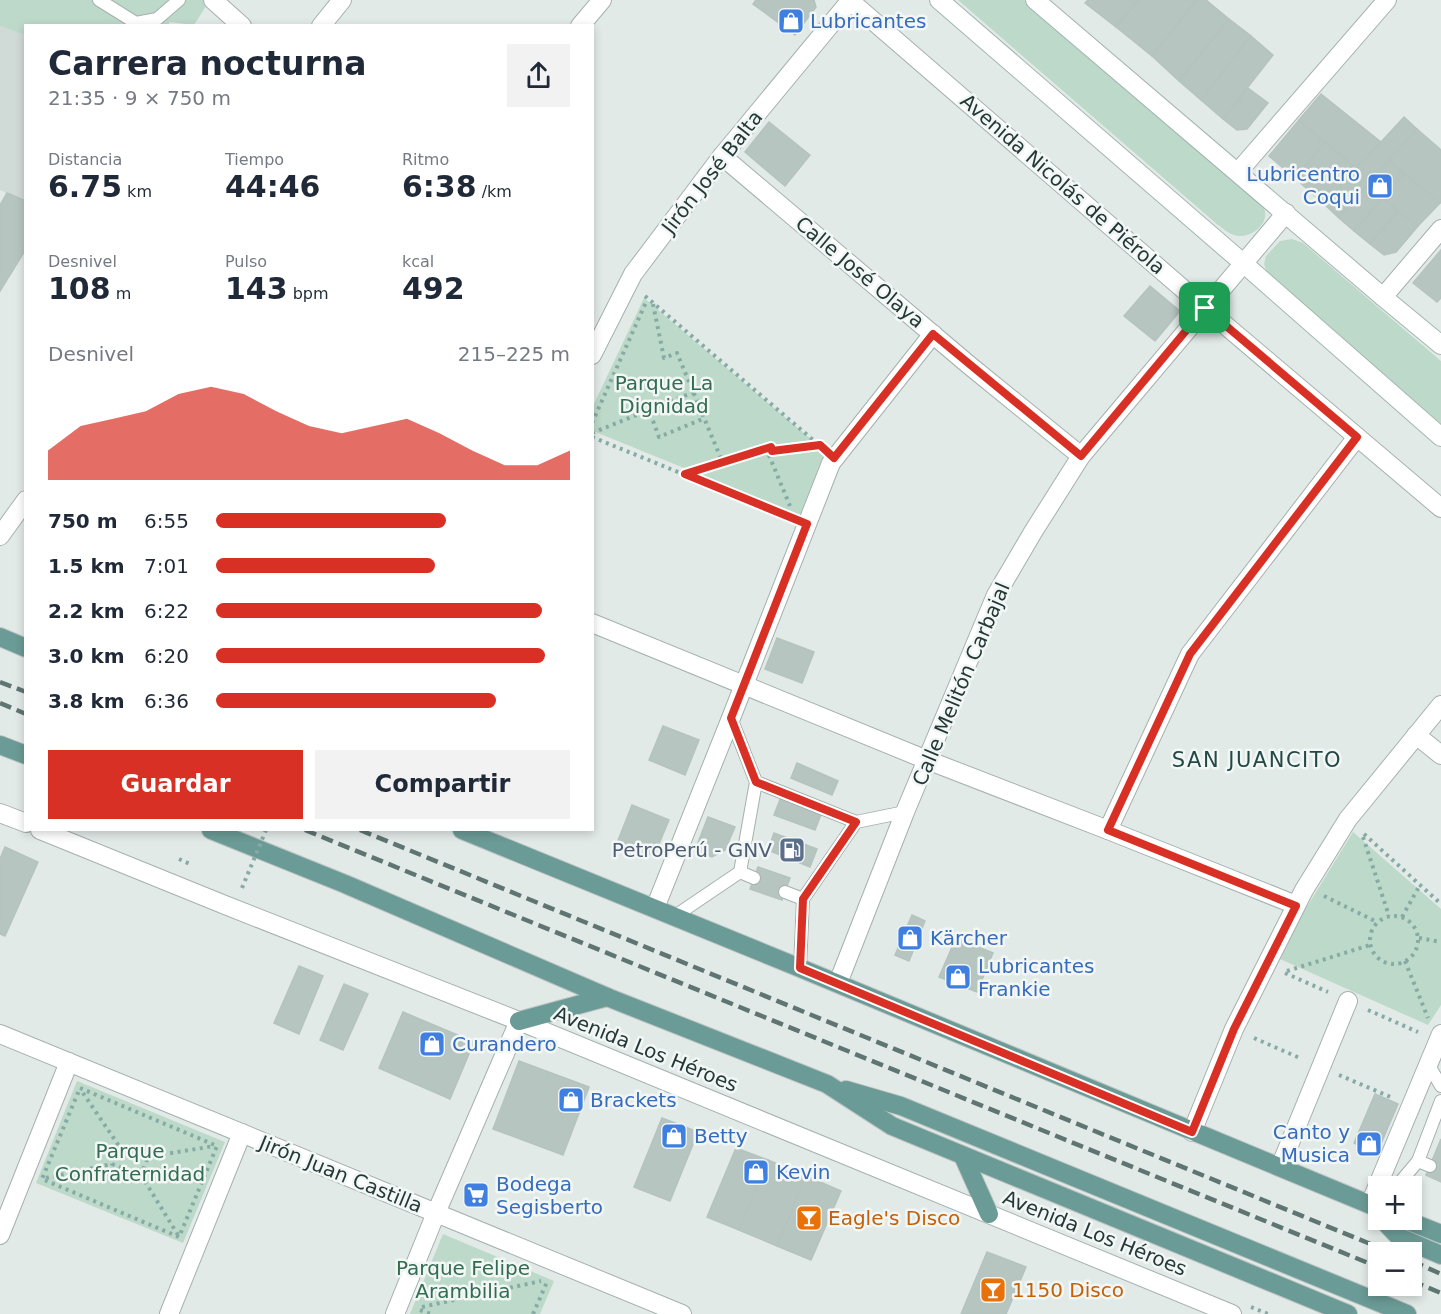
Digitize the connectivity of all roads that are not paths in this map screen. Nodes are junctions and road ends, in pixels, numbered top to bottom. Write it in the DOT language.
graph roads {
  1 [pos="99,0"];
  2 [pos="179,0"];
  3 [pos="212,0"];
  4 [pos="342,0"];
  5 [pos="602,0"];
  6 [pos="850,0"];
  7 [pos="939,0"];
  8 [pos="1035,0"];
  9 [pos="1376,4"];
  10 [pos="240,24"];
  11 [pos="323,24"];
  12 [pos="582,24"];
  13 [pos="722,156"];
  14 [pos="1238,172"];
  15 [pos="1286,213"];
  16 [pos="1441,229"];
  17 [pos="1243,263"];
  18 [pos="1383,297"];
  19 [pos="1205,308"];
  20 [pos="933,334"];
  21 [pos="1441,345"];
  22 [pos="594,351"];
  23 [pos="1357,437"];
  24 [pos="1441,437"];
  25 [pos="1081,456"];
  26 [pos="24,503"];
  27 [pos="1441,508"];
  28 [pos="0,536"];
  29 [pos="594,624"];
  30 [pos="0,637"];
  31 [pos="24,647"];
  32 [pos="745,685"];
  33 [pos="1441,705"];
  34 [pos="731,718"];
  35 [pos="1416,735"];
  36 [pos="0,744"];
  37 [pos="24,754"];
  38 [pos="1441,755"];
  39 [pos="927,760"];
  40 [pos="756,782"];
  41 [pos="905,812"];
  42 [pos="0,813"];
  43 [pos="24,822"];
  44 [pos="856,822"];
  45 [pos="1108,830"];
  46 [pos="42,831"];
  47 [pos="213,831"];
  48 [pos="464,831"];
  49 [pos="740,872"];
  50 [pos="754,878"];
  51 [pos="785,892"];
  52 [pos="803,899"];
  53 [pos="1296,906"];
  54 [pos="655,908"];
  55 [pos="675,916"];
  56 [pos="800,968"];
  57 [pos="838,984"];
  58 [pos="607,997"];
  59 [pos="1348,1001"];
  60 [pos="519,1021"];
  61 [pos="0,1034"];
  62 [pos="1439,1037"];
  63 [pos="69,1062"];
  64 [pos="1428,1064"];
  65 [pos="827,1084"];
  66 [pos="1441,1086"];
  67 [pos="1441,1101"];
  68 [pos="1437,1122"];
  69 [pos="1192,1132"];
  70 [pos="242,1133"];
  71 [pos="963,1155"];
  72 [pos="1418,1161"];
  73 [pos="1430,1166"];
  74 [pos="1280,1167"];
  75 [pos="1388,1176"];
  76 [pos="1405,1176"];
  77 [pos="1368,1206"];
  78 [pos="436,1213"];
  79 [pos="989,1214"];
  80 [pos="1422,1226"];
  81 [pos="1392,1230"];
  82 [pos="1441,1234"];
  83 [pos="0,1235"];
  84 [pos="1441,1254"];
  85 [pos="169,1314"];
  86 [pos="394,1314"];
  87 [pos="682,1314"];
  88 [pos="1232,1314"];
  89 [pos="1348,1314"];
  90 [pos="1407,1314"];
  1 -- 2 [label="lane"];
  3 -- 10 [label="street"];
  4 -- 11 [label="street"];
  5 -- 12 [label="street"];
  6 -- 13 [label="street, Jirón José Balta"];
  6 -- 19 [label="street, Avenida Nicolás de Piérola"];
  7 -- 17 [label="street"];
  8 -- 14 [label="street"];
  9 -- 14 [label="street"];
  13 -- 20 [label="street, Calle José Olaya"];
  13 -- 22 [label="street, Jirón José Balta"];
  14 -- 15 [label="street"];
  15 -- 17 [label="street, Calle Melitón Carbajal"];
  15 -- 18 [label="street"];
  16 -- 18 [label="street"];
  17 -- 19 [label="street, Calle Melitón Carbajal"];
  17 -- 24 [label="street"];
  18 -- 21 [label="street"];
  19 -- 23 [label="street, Avenida Nicolás de Piérola"];
  19 -- 25 [label="street, Calle Melitón Carbajal"];
  20 -- 25 [label="street, Calle José Olaya"];
  20 -- 32 [label="street"];
  23 -- 27 [label="street, Avenida Nicolás de Piérola"];
  23 -- 45 [label="street"];
  25 -- 39 [label="street, Calle Melitón Carbajal"];
  26 -- 28 [label="street"];
  29 -- 32 [label="street"];
  30 -- 31 [label="main road"];
  32 -- 34 [label="street"];
  32 -- 39 [label="street"];
  33 -- 35 [label="street"];
  34 -- 40 [label="lane"];
  34 -- 54 [label="street"];
  35 -- 38 [label="street"];
  35 -- 53 [label="street"];
  36 -- 37 [label="main road"];
  39 -- 41 [label="street, Calle Melitón Carbajal"];
  39 -- 45 [label="street"];
  40 -- 44 [label="lane"];
  40 -- 49 [label="lane"];
  41 -- 44 [label="lane"];
  41 -- 57 [label="street, Calle Melitón Carbajal"];
  42 -- 43 [label="street"];
  44 -- 52 [label="lane"];
  45 -- 53 [label="street"];
  46 -- 60 [label="street, Avenida Los Héroes"];
  47 -- 58 [label="main road, Avenida Los Héroes"];
  48 -- 54 [label="main road"];
  49 -- 50 [label="lane"];
  49 -- 55 [label="lane"];
  51 -- 52 [label="lane"];
  52 -- 56 [label="lane"];
  53 -- 69 [label="street"];
  54 -- 55 [label="main road"];
  55 -- 56 [label="main road"];
  56 -- 57 [label="main road"];
  57 -- 69 [label="main road"];
  58 -- 60 [label="main road"];
  58 -- 65 [label="main road, Avenida Los Héroes"];
  59 -- 74 [label="street"];
  60 -- 78 [label="street"];
  60 -- 79 [label="street, Avenida Los Héroes"];
  61 -- 63 [label="street, Jirón Juan Castilla"];
  62 -- 64 [label="street"];
  63 -- 70 [label="street, Jirón Juan Castilla"];
  63 -- 83 [label="street"];
  64 -- 66 [label="lane"];
  64 -- 75 [label="street"];
  65 -- 71 [label="main road, Avenida Los Héroes"];
  65 -- 90 [label="main road"];
  67 -- 68 [label="lane"];
  68 -- 72 [label="lane"];
  69 -- 74 [label="main road"];
  70 -- 78 [label="street, Jirón Juan Castilla"];
  70 -- 85 [label="street"];
  71 -- 79 [label="main road"];
  71 -- 89 [label="main road, Avenida Los Héroes"];
  72 -- 73 [label="lane"];
  72 -- 76 [label="lane"];
  74 -- 77 [label="main road"];
  78 -- 86 [label="street"];
  78 -- 87 [label="street, Jirón Juan Castilla"];
  79 -- 88 [label="street, Avenida Los Héroes"];
  80 -- 82 [label="main road"];
  81 -- 84 [label="main road"];
}
